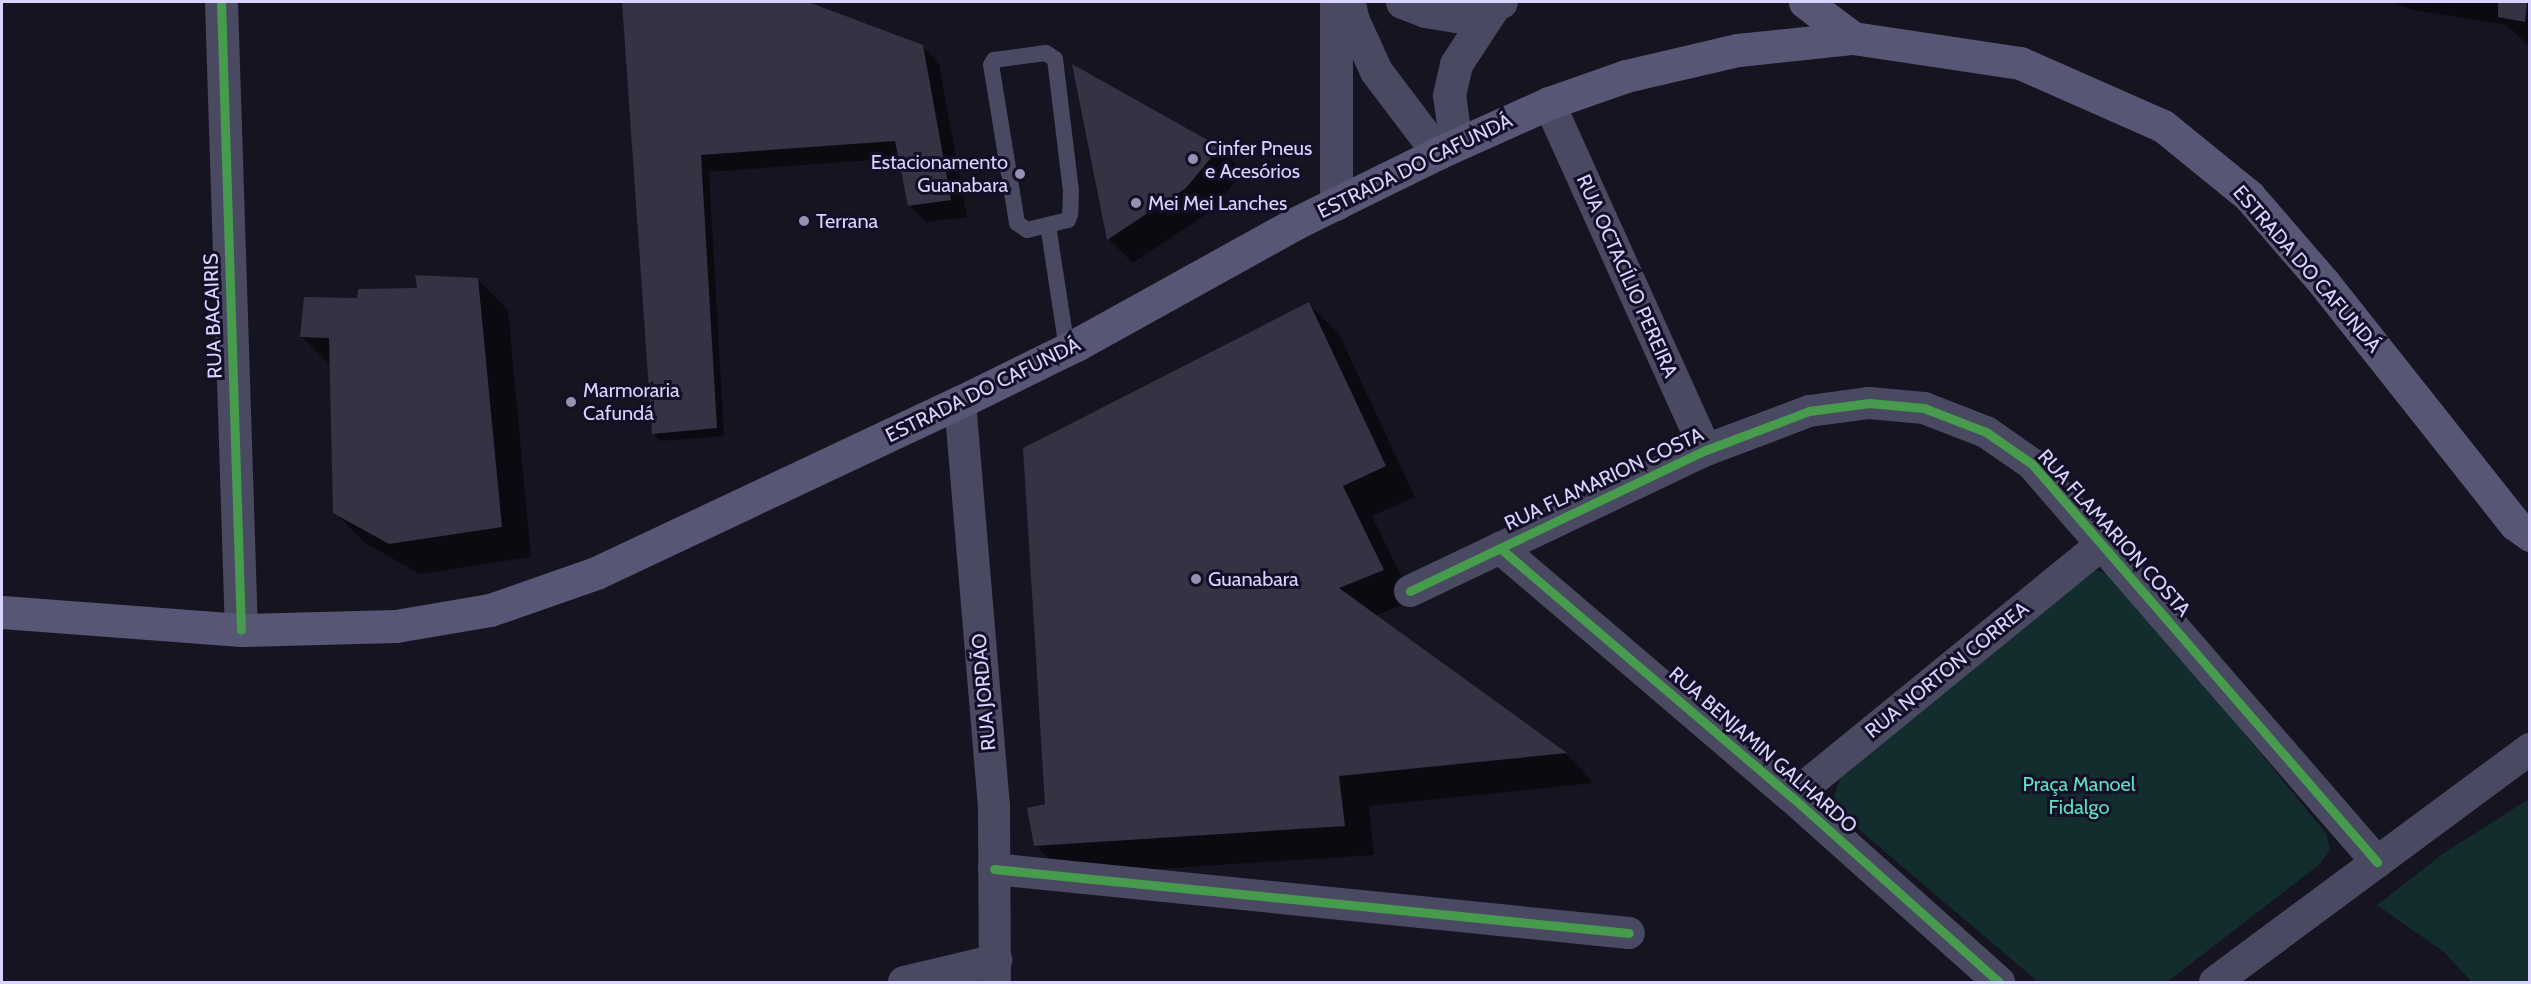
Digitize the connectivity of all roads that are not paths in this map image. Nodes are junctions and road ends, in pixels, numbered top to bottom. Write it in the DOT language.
graph roads {
  1 [pos="221,2"];
  2 [pos="1336,2"];
  3 [pos="1349,2"];
  4 [pos="1402,2"];
  5 [pos="1805,2"];
  6 [pos="1498,4"];
  7 [pos="1853,38"];
  8 [pos="1549,103"];
  9 [pos="1447,148"];
  10 [pos="1336,204"];
  11 [pos="1048,225"];
  12 [pos="1067,349"];
  13 [pos="960,402"];
  14 [pos="1706,450"];
  15 [pos="2529,535"];
  16 [pos="2103,543"];
  17 [pos="1500,548"];
  18 [pos="1410,591"];
  19 [pos="2,612"];
  20 [pos="241,630"];
  21 [pos="2529,749"];
  22 [pos="1792,797"];
  23 [pos="2377,862"];
  24 [pos="994,869"];
  25 [pos="1629,933"];
  26 [pos="996,971"];
  27 [pos="904,982"];
  28 [pos="1999,982"];
  29 [pos="2214,982"];
  1 -- 20 [label="street, RUA BACAIRIS"];
  2 -- 10 [label="street"];
  3 -- 9 [label="street"];
  4 -- 6 [label="street"];
  5 -- 7 [label="main road"];
  6 -- 9 [label="street"];
  7 -- 8 [label="main road, ESTRADA DO CAFUNDÁ"];
  7 -- 15 [label="main road, ESTRADA DO CAFUNDÁ"];
  8 -- 9 [label="main road, ESTRADA DO CAFUNDÁ"];
  8 -- 14 [label="street, RUA OCTACÍLIO PEREIRA"];
  9 -- 10 [label="main road, ESTRADA DO CAFUNDÁ"];
  10 -- 12 [label="main road, ESTRADA DO CAFUNDÁ"];
  11 -- 11 [label="lane"];
  11 -- 12 [label="lane"];
  12 -- 13 [label="main road, ESTRADA DO CAFUNDÁ"];
  13 -- 20 [label="main road, ESTRADA DO CAFUNDÁ"];
  13 -- 24 [label="street, RUA JORDÃO"];
  14 -- 16 [label="street, RUA FLAMARION COSTA"];
  14 -- 17 [label="street, RUA FLAMARION COSTA"];
  16 -- 22 [label="street, RUA NORTON CORREA"];
  16 -- 23 [label="street, RUA FLAMARION COSTA"];
  17 -- 18 [label="street, RUA FLAMARION COSTA"];
  17 -- 22 [label="street, RUA BENJAMIN GALHARDO"];
  19 -- 20 [label="main road, ESTRADA DO CAFUNDÁ"];
  21 -- 23 [label="street"];
  22 -- 28 [label="street, RUA BENJAMIN GALHARDO"];
  23 -- 29 [label="street"];
  24 -- 25 [label="street"];
  24 -- 26 [label="street, RUA JORDÃO"];
  26 -- 27 [label="street"];
}
